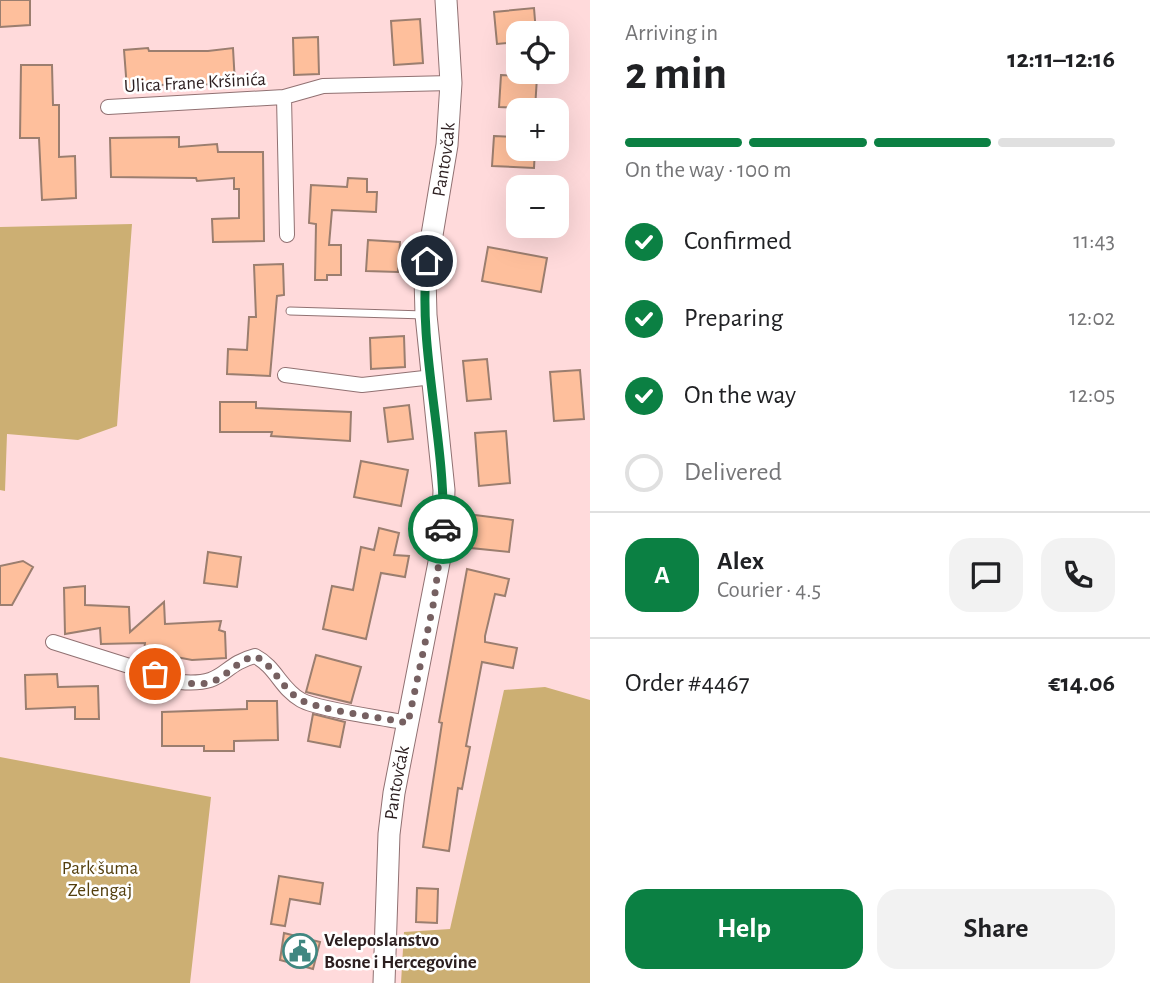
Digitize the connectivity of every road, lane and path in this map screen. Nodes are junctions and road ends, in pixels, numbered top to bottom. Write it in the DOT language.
graph roads {
  1 [pos="446,0"];
  2 [pos="451,83"];
  3 [pos="284,97"];
  4 [pos="108,107"];
  5 [pos="287,235"];
  6 [pos="290,311"];
  7 [pos="426,315"];
  8 [pos="285,375"];
  9 [pos="433,377"];
  10 [pos="53,642"];
  11 [pos="408,723"];
  12 [pos="384,983"];
  1 -- 2 [label="main road, Pantovčak"];
  2 -- 3 [label="street, Ulica Frane Kršinića"];
  2 -- 7 [label="main road, Pantovčak"];
  3 -- 4 [label="street, Ulica Frane Kršinića"];
  3 -- 5 [label="street, Ulica Frane Kršinića"];
  6 -- 7 [label="lane"];
  7 -- 9 [label="main road, Pantovčak"];
  8 -- 9 [label="street"];
  9 -- 11 [label="main road, Pantovčak"];
  10 -- 11 [label="street"];
  11 -- 12 [label="main road, Pantovčak"];
}
